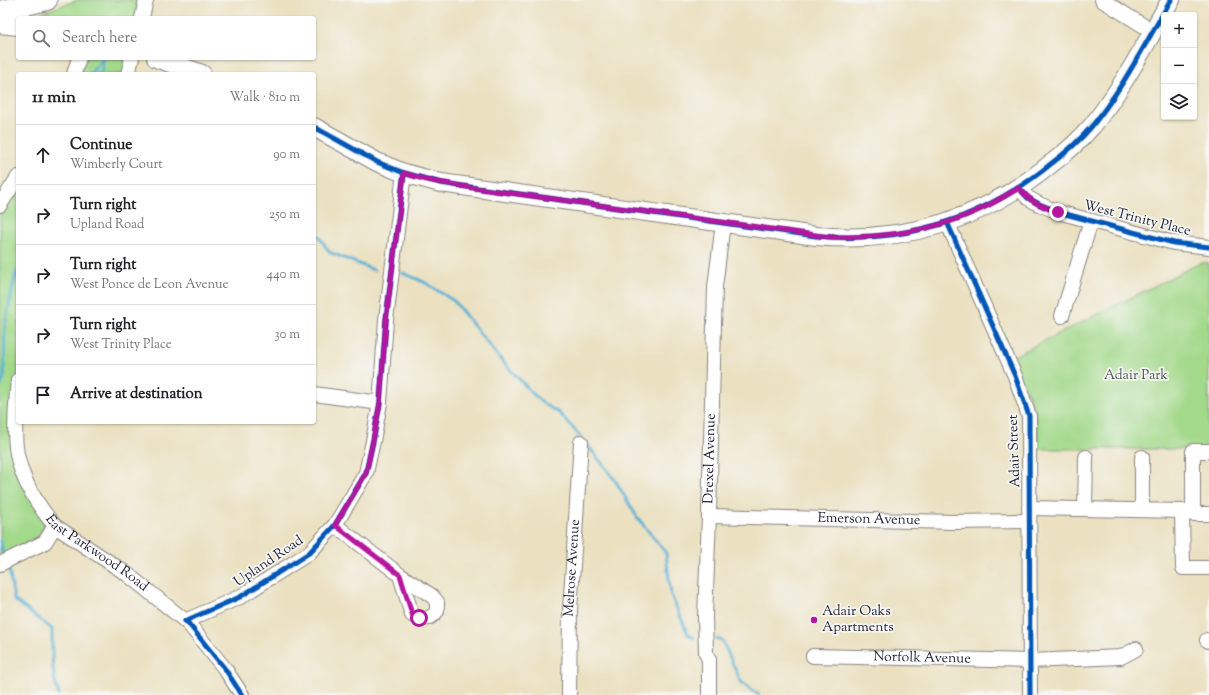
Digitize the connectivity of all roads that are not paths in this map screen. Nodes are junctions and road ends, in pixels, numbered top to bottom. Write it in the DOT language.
graph roads {
  1 [pos="47,0"];
  2 [pos="146,0"];
  3 [pos="1102,0"];
  4 [pos="1171,0"];
  5 [pos="0,11"];
  6 [pos="142,16"];
  7 [pos="0,24"];
  8 [pos="16,26"];
  9 [pos="1152,31"];
  10 [pos="78,60"];
  11 [pos="132,60"];
  12 [pos="162,60"];
  13 [pos="75,72"];
  14 [pos="128,72"];
  15 [pos="196,72"];
  16 [pos="316,128"];
  17 [pos="404,173"];
  18 [pos="16,179"];
  19 [pos="1019,188"];
  20 [pos="0,205"];
  21 [pos="1091,221"];
  22 [pos="724,222"];
  23 [pos="947,222"];
  24 [pos="1209,248"];
  25 [pos="1062,316"];
  26 [pos="316,394"];
  27 [pos="380,403"];
  28 [pos="16,424"];
  29 [pos="581,442"];
  30 [pos="1209,451"];
  31 [pos="1086,457"];
  32 [pos="1142,457"];
  33 [pos="1085,509"];
  34 [pos="1142,510"];
  35 [pos="1188,512"];
  36 [pos="1209,514"];
  37 [pos="1029,515"];
  38 [pos="709,516"];
  39 [pos="335,525"];
  40 [pos="55,526"];
  41 [pos="0,564"];
  42 [pos="1209,568"];
  43 [pos="400,575"];
  44 [pos="185,621"];
  45 [pos="1136,649"];
  46 [pos="813,656"];
  47 [pos="1030,661"];
  48 [pos="242,695"];
  49 [pos="569,695"];
  50 [pos="709,695"];
  51 [pos="1030,695"];
  1 -- 5 [label="highway"];
  2 -- 6 [label="street"];
  3 -- 9 [label="street"];
  4 -- 9 [label="main road"];
  7 -- 8 [label="main road"];
  9 -- 19 [label="main road"];
  10 -- 13 [label="street"];
  11 -- 14 [label="street"];
  12 -- 15 [label="main road"];
  16 -- 17 [label="main road"];
  17 -- 22 [label="main road"];
  17 -- 27 [label="street, Upland Road"];
  18 -- 20 [label="street"];
  19 -- 21 [label="street, West Trinity Place"];
  19 -- 23 [label="main road"];
  21 -- 24 [label="street, West Trinity Place"];
  21 -- 25 [label="street"];
  22 -- 23 [label="main road"];
  22 -- 38 [label="street, Drexel Avenue"];
  23 -- 37 [label="street, Adair Street"];
  26 -- 27 [label="street"];
  27 -- 39 [label="street, Upland Road"];
  28 -- 40 [label="street, East Parkwood Road"];
  29 -- 49 [label="street, Melrose Avenue"];
  30 -- 35 [label="street"];
  31 -- 33 [label="street"];
  32 -- 34 [label="street"];
  33 -- 34 [label="street, Emerson Avenue"];
  33 -- 37 [label="street, Emerson Avenue"];
  34 -- 35 [label="street, Emerson Avenue"];
  35 -- 36 [label="street, Emerson Avenue"];
  35 -- 42 [label="street"];
  37 -- 38 [label="street, Emerson Avenue"];
  37 -- 47 [label="street, Adair Street"];
  38 -- 50 [label="street, Drexel Avenue"];
  39 -- 43 [label="street"];
  39 -- 44 [label="street, Upland Road"];
  40 -- 41 [label="street"];
  40 -- 44 [label="street, East Parkwood Road"];
  44 -- 48 [label="street, East Parkwood Road"];
  45 -- 47 [label="street, Norfolk Avenue"];
  46 -- 47 [label="street, Norfolk Avenue"];
  47 -- 51 [label="street, Adair Street"];
}
